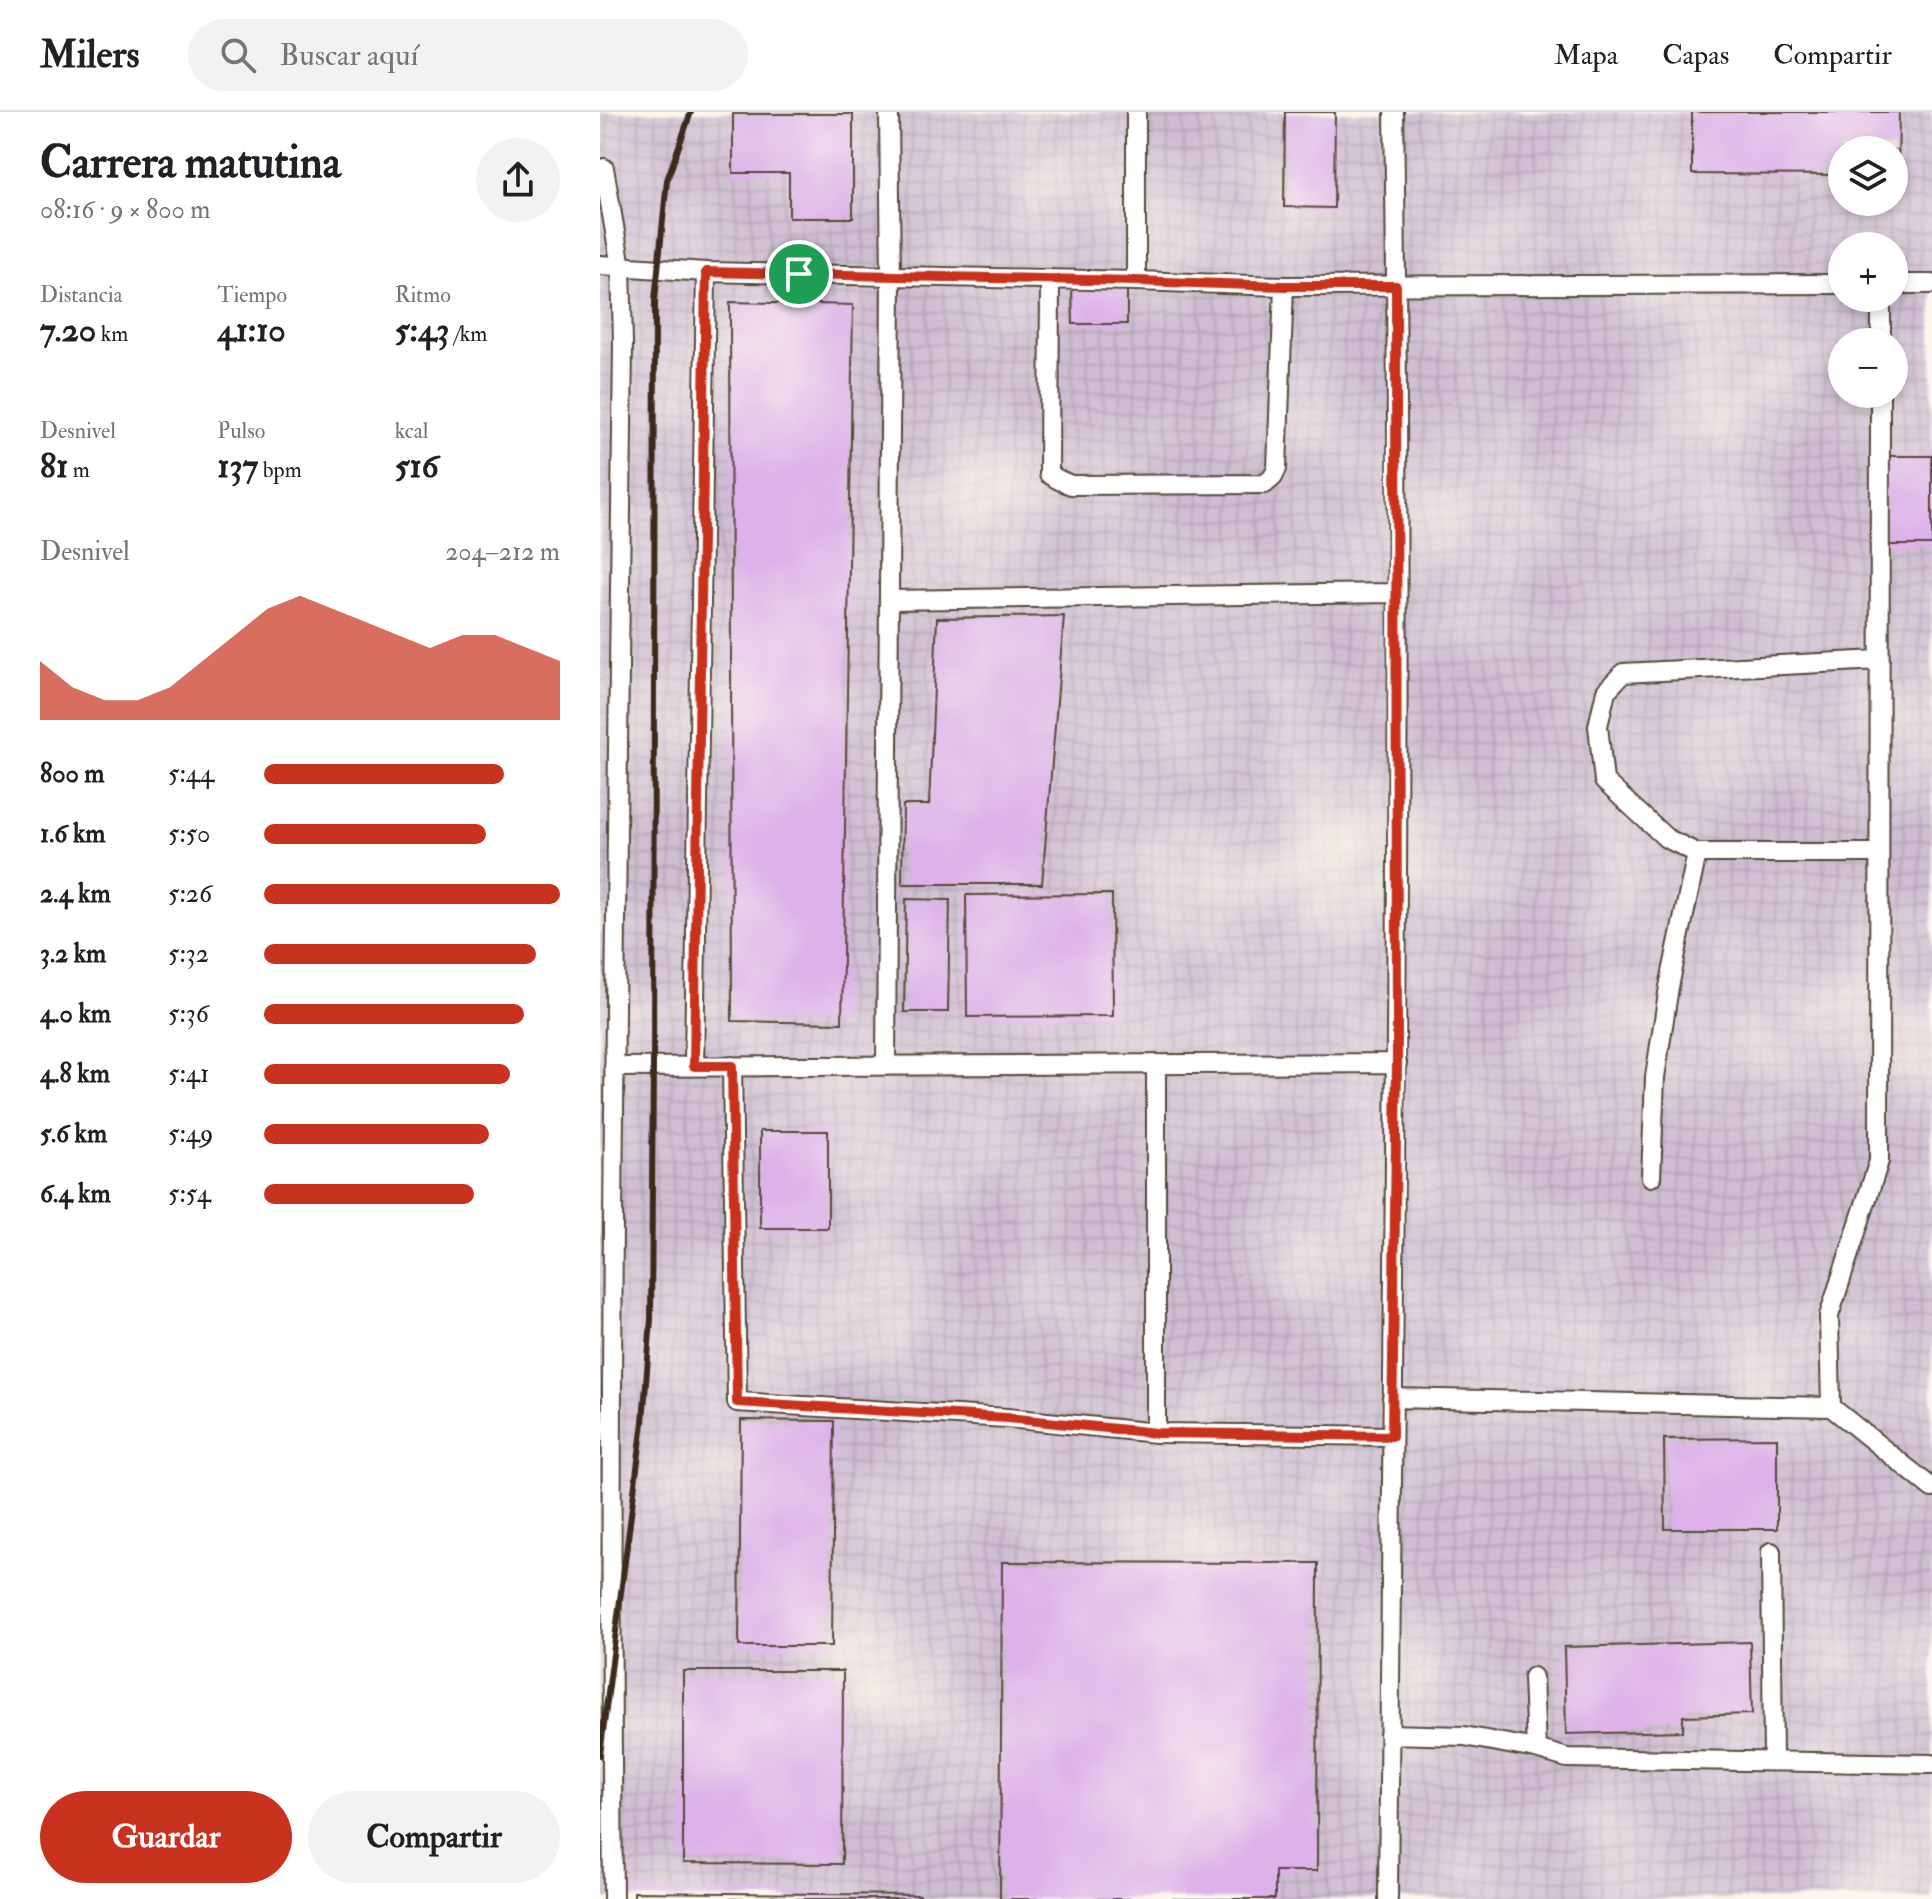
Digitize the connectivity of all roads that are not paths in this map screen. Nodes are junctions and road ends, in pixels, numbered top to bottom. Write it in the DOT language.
graph roads {
  1 [pos="1136,112"];
  2 [pos="1394,112"];
  3 [pos="889,116"];
  4 [pos="604,168"];
  5 [pos="600,265"];
  6 [pos="621,267"];
  7 [pos="706,272"];
  8 [pos="891,276"];
  9 [pos="1050,279"];
  10 [pos="1136,281"];
  11 [pos="1828,284"];
  12 [pos="1908,284"];
  13 [pos="1932,284"];
  14 [pos="1284,286"];
  15 [pos="1396,286"];
  16 [pos="1880,408"];
  17 [pos="1396,593"];
  18 [pos="889,600"];
  19 [pos="1880,660"];
  20 [pos="1697,853"];
  21 [pos="1879,853"];
  22 [pos="1397,1063"];
  23 [pos="1156,1064"];
  24 [pos="886,1065"];
  25 [pos="694,1066"];
  26 [pos="732,1066"];
  27 [pos="614,1067"];
  28 [pos="1651,1177"];
  29 [pos="1392,1398"];
  30 [pos="1831,1407"];
  31 [pos="1156,1433"];
  32 [pos="1392,1436"];
  33 [pos="1932,1488"];
  34 [pos="1771,1552"];
  35 [pos="1533,1677"];
  36 [pos="1389,1734"];
  37 [pos="1536,1749"];
  38 [pos="1773,1761"];
  39 [pos="1932,1764"];
  40 [pos="613,1899"];
  41 [pos="1388,1899"];
  1 -- 10 [label="lane"];
  2 -- 15 [label="lane"];
  3 -- 8 [label="lane"];
  4 -- 6 [label="lane"];
  5 -- 6 [label="lane"];
  6 -- 7 [label="lane"];
  6 -- 27 [label="lane"];
  7 -- 8 [label="lane"];
  7 -- 25 [label="lane"];
  8 -- 9 [label="lane"];
  8 -- 18 [label="lane"];
  9 -- 10 [label="lane"];
  9 -- 14 [label="lane"];
  10 -- 14 [label="lane"];
  11 -- 15 [label="lane"];
  12 -- 13 [label="lane"];
  14 -- 15 [label="lane"];
  15 -- 17 [label="lane"];
  16 -- 19 [label="lane"];
  17 -- 18 [label="lane"];
  17 -- 22 [label="lane"];
  18 -- 24 [label="lane"];
  19 -- 20 [label="lane"];
  19 -- 21 [label="lane"];
  20 -- 21 [label="lane"];
  20 -- 28 [label="lane"];
  21 -- 30 [label="lane"];
  22 -- 23 [label="lane"];
  22 -- 29 [label="lane"];
  23 -- 24 [label="lane"];
  23 -- 31 [label="lane"];
  24 -- 26 [label="lane"];
  25 -- 26 [label="lane"];
  25 -- 27 [label="lane"];
  26 -- 31 [label="lane"];
  27 -- 40 [label="lane"];
  29 -- 30 [label="lane"];
  29 -- 32 [label="lane"];
  30 -- 33 [label="lane"];
  31 -- 32 [label="lane"];
  32 -- 36 [label="lane"];
  34 -- 38 [label="lane"];
  35 -- 37 [label="lane"];
  36 -- 37 [label="lane"];
  36 -- 41 [label="lane"];
  37 -- 38 [label="lane"];
  38 -- 39 [label="lane"];
}
